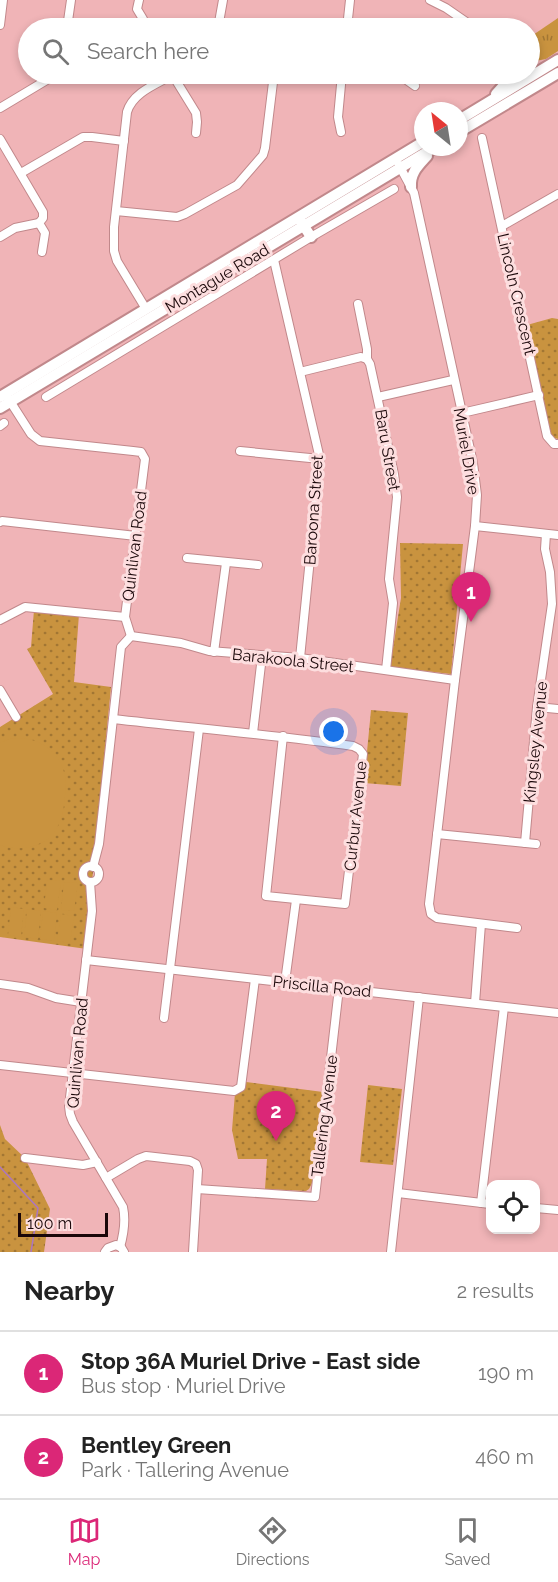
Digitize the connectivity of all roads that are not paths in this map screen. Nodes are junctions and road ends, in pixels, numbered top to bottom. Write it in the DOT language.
graph roads {
  1 [pos="3,0"];
  2 [pos="70,0"];
  3 [pos="138,0"];
  4 [pos="223,0"];
  5 [pos="350,0"];
  6 [pos="430,0"];
  7 [pos="444,3"];
  8 [pos="68,18"];
  9 [pos="142,18"];
  10 [pos="220,18"];
  11 [pos="348,18"];
  12 [pos="463,18"];
  13 [pos="0,25"];
  14 [pos="558,60"];
  15 [pos="558,73"];
  16 [pos="540,74"];
  17 [pos="540,80"];
  18 [pos="40,84"];
  19 [pos="157,84"];
  20 [pos="179,84"];
  21 [pos="273,84"];
  22 [pos="341,84"];
  23 [pos="412,84"];
  24 [pos="505,84"];
  25 [pos="519,84"];
  26 [pos="527,84"];
  27 [pos="532,84"];
  28 [pos="415,86"];
  29 [pos="522,88"];
  30 [pos="487,103"];
  31 [pos="0,108"];
  32 [pos="468,115"];
  33 [pos="468,126"];
  34 [pos="341,132"];
  35 [pos="196,133"];
  36 [pos="482,138"];
  37 [pos="0,139"];
  38 [pos="124,141"];
  39 [pos="414,150"];
  40 [pos="415,156"];
  41 [pos="426,156"];
  42 [pos="398,164"];
  43 [pos="21,174"];
  44 [pos="411,187"];
  45 [pos="394,189"];
  46 [pos="558,194"];
  47 [pos="116,211"];
  48 [pos="301,222"];
  49 [pos="39,223"];
  50 [pos="502,226"];
  51 [pos="0,237"];
  52 [pos="311,237"];
  53 [pos="42,252"];
  54 [pos="274,260"];
  55 [pos="358,304"];
  56 [pos="149,313"];
  57 [pos="367,359"];
  58 [pos="300,372"];
  59 [pos="453,380"];
  60 [pos="539,395"];
  61 [pos="6,397"];
  62 [pos="378,397"];
  63 [pos="46,398"];
  64 [pos="0,408"];
  65 [pos="462,413"];
  66 [pos="558,444"];
  67 [pos="240,451"];
  68 [pos="320,459"];
  69 [pos="0,522"];
  70 [pos="475,526"];
  71 [pos="546,534"];
  72 [pos="558,535"];
  73 [pos="136,536"];
  74 [pos="187,558"];
  75 [pos="226,563"];
  76 [pos="258,565"];
  77 [pos="125,617"];
  78 [pos="0,620"];
  79 [pos="131,636"];
  80 [pos="214,652"];
  81 [pos="262,656"];
  82 [pos="300,657"];
  83 [pos="386,670"];
  84 [pos="455,680"];
  85 [pos="0,690"];
  86 [pos="537,707"];
  87 [pos="558,710"];
  88 [pos="16,717"];
  89 [pos="113,719"];
  90 [pos="198,729"];
  91 [pos="253,733"];
  92 [pos="283,736"];
  93 [pos="437,834"];
  94 [pos="525,843"];
  95 [pos="536,844"];
  96 [pos="296,900"];
  97 [pos="481,924"];
  98 [pos="517,928"];
  99 [pos="86,960"];
  100 [pos="170,969"];
  101 [pos="255,979"];
  102 [pos="285,982"];
  103 [pos="0,984"];
  104 [pos="339,988"];
  105 [pos="419,997"];
  106 [pos="81,1002"];
  107 [pos="475,1003"];
  108 [pos="504,1007"];
  109 [pos="558,1013"];
  110 [pos="164,1018"];
  111 [pos="0,1065"];
  112 [pos="73,1073"];
  113 [pos="25,1158"];
  114 [pos="97,1162"];
  115 [pos="106,1178"];
  116 [pos="197,1189"];
  117 [pos="398,1193"];
  118 [pos="481,1203"];
  119 [pos="486,1204"];
  120 [pos="540,1208"];
  121 [pos="558,1210"];
  122 [pos="122,1249"];
  123 [pos="105,1252"];
  124 [pos="193,1252"];
  125 [pos="391,1252"];
  1 -- 13 [label="street"];
  2 -- 8 [label="street"];
  3 -- 9 [label="street"];
  4 -- 10 [label="street"];
  5 -- 11 [label="street"];
  6 -- 7 [label="street"];
  7 -- 12 [label="street"];
  14 -- 16 [label="main road"];
  15 -- 17 [label="main road"];
  18 -- 31 [label="street"];
  19 -- 38 [label="street"];
  20 -- 35 [label="street"];
  21 -- 47 [label="street"];
  22 -- 34 [label="street"];
  23 -- 28 [label="street"];
  24 -- 30 [label="main road"];
  25 -- 29 [label="street"];
  26 -- 29 [label="main road"];
  27 -- 29 [label="main road"];
  29 -- 30 [label="main road"];
  29 -- 33 [label="main road"];
  30 -- 32 [label="main road"];
  36 -- 50 [label="street, Lincoln Crescent"];
  37 -- 43 [label="street"];
  38 -- 43 [label="street"];
  38 -- 47 [label="street"];
  39 -- 42 [label="main road, Montague Road"];
  40 -- 42 [label="main road, Montague Road"];
  41 -- 44 [label="main road"];
  42 -- 44 [label="street, Muriel Drive"];
  42 -- 48 [label="main road, Montague Road"];
  43 -- 49 [label="street"];
  44 -- 59 [label="street, Muriel Drive"];
  45 -- 52 [label="street"];
  46 -- 50 [label="street"];
  47 -- 56 [label="street"];
  48 -- 52 [label="main road"];
  48 -- 56 [label="main road, Montague Road"];
  49 -- 51 [label="street"];
  49 -- 53 [label="street"];
  50 -- 60 [label="street, Lincoln Crescent"];
  52 -- 54 [label="street"];
  54 -- 58 [label="street, Baroona Street"];
  54 -- 63 [label="street"];
  55 -- 57 [label="street, Baru Street"];
  56 -- 61 [label="main road, Montague Road"];
  57 -- 58 [label="street"];
  57 -- 62 [label="street, Baru Street"];
  58 -- 68 [label="street, Baroona Street"];
  59 -- 62 [label="street"];
  59 -- 65 [label="street, Muriel Drive"];
  60 -- 65 [label="street"];
  60 -- 66 [label="street, Lincoln Crescent"];
  61 -- 64 [label="main road, Montague Road"];
  61 -- 73 [label="street, Quinlivan Road"];
  62 -- 83 [label="street, Baru Street"];
  65 -- 70 [label="street, Muriel Drive"];
  67 -- 68 [label="street"];
  68 -- 82 [label="street, Baroona Street"];
  69 -- 73 [label="street"];
  70 -- 71 [label="street"];
  70 -- 84 [label="street, Muriel Drive"];
  71 -- 72 [label="street"];
  71 -- 86 [label="street, Kingsley Avenue"];
  73 -- 77 [label="street, Quinlivan Road"];
  74 -- 75 [label="street"];
  75 -- 76 [label="street"];
  75 -- 80 [label="street"];
  77 -- 78 [label="street"];
  77 -- 79 [label="street, Quinlivan Road"];
  79 -- 80 [label="street, Barakoola Street"];
  79 -- 89 [label="street"];
  80 -- 81 [label="street, Barakoola Street"];
  81 -- 82 [label="street, Barakoola Street"];
  81 -- 91 [label="street"];
  82 -- 83 [label="street, Barakoola Street"];
  83 -- 84 [label="street, Barakoola Street"];
  84 -- 93 [label="street, Muriel Drive"];
  85 -- 88 [label="street"];
  86 -- 87 [label="street"];
  86 -- 94 [label="street, Kingsley Avenue"];
  89 -- 90 [label="street, Curbur Avenue"];
  89 -- 99 [label="street, Quinlivan Road"];
  90 -- 91 [label="street, Curbur Avenue"];
  90 -- 100 [label="street"];
  91 -- 92 [label="street, Curbur Avenue"];
  92 -- 96 [label="street"];
  92 -- 96 [label="street, Curbur Avenue"];
  93 -- 94 [label="street"];
  93 -- 97 [label="street, Muriel Drive"];
  94 -- 95 [label="street"];
  96 -- 102 [label="street"];
  97 -- 98 [label="street, Muriel Drive"];
  97 -- 107 [label="street"];
  99 -- 100 [label="street, Priscilla Road"];
  99 -- 106 [label="street, Quinlivan Road"];
  100 -- 101 [label="street, Priscilla Road"];
  100 -- 110 [label="street"];
  101 -- 102 [label="street, Priscilla Road"];
  101 -- 112 [label="street"];
  102 -- 104 [label="street, Priscilla Road"];
  103 -- 106 [label="street"];
  104 -- 105 [label="street, Priscilla Road"];
  104 -- 116 [label="street, Tallering Avenue"];
  105 -- 107 [label="street, Priscilla Road"];
  105 -- 117 [label="street"];
  106 -- 112 [label="street, Quinlivan Road"];
  107 -- 108 [label="street, Priscilla Road"];
  108 -- 109 [label="street, Priscilla Road"];
  108 -- 118 [label="street"];
  111 -- 112 [label="street"];
  112 -- 114 [label="street, Quinlivan Road"];
  113 -- 114 [label="street"];
  114 -- 115 [label="street, Quinlivan Road"];
  115 -- 116 [label="street"];
  115 -- 122 [label="street, Quinlivan Road"];
  116 -- 124 [label="street"];
  117 -- 118 [label="street"];
  117 -- 125 [label="street"];
  118 -- 119 [label="street"];
  120 -- 121 [label="street"];
  122 -- 123 [label="street"];
}
